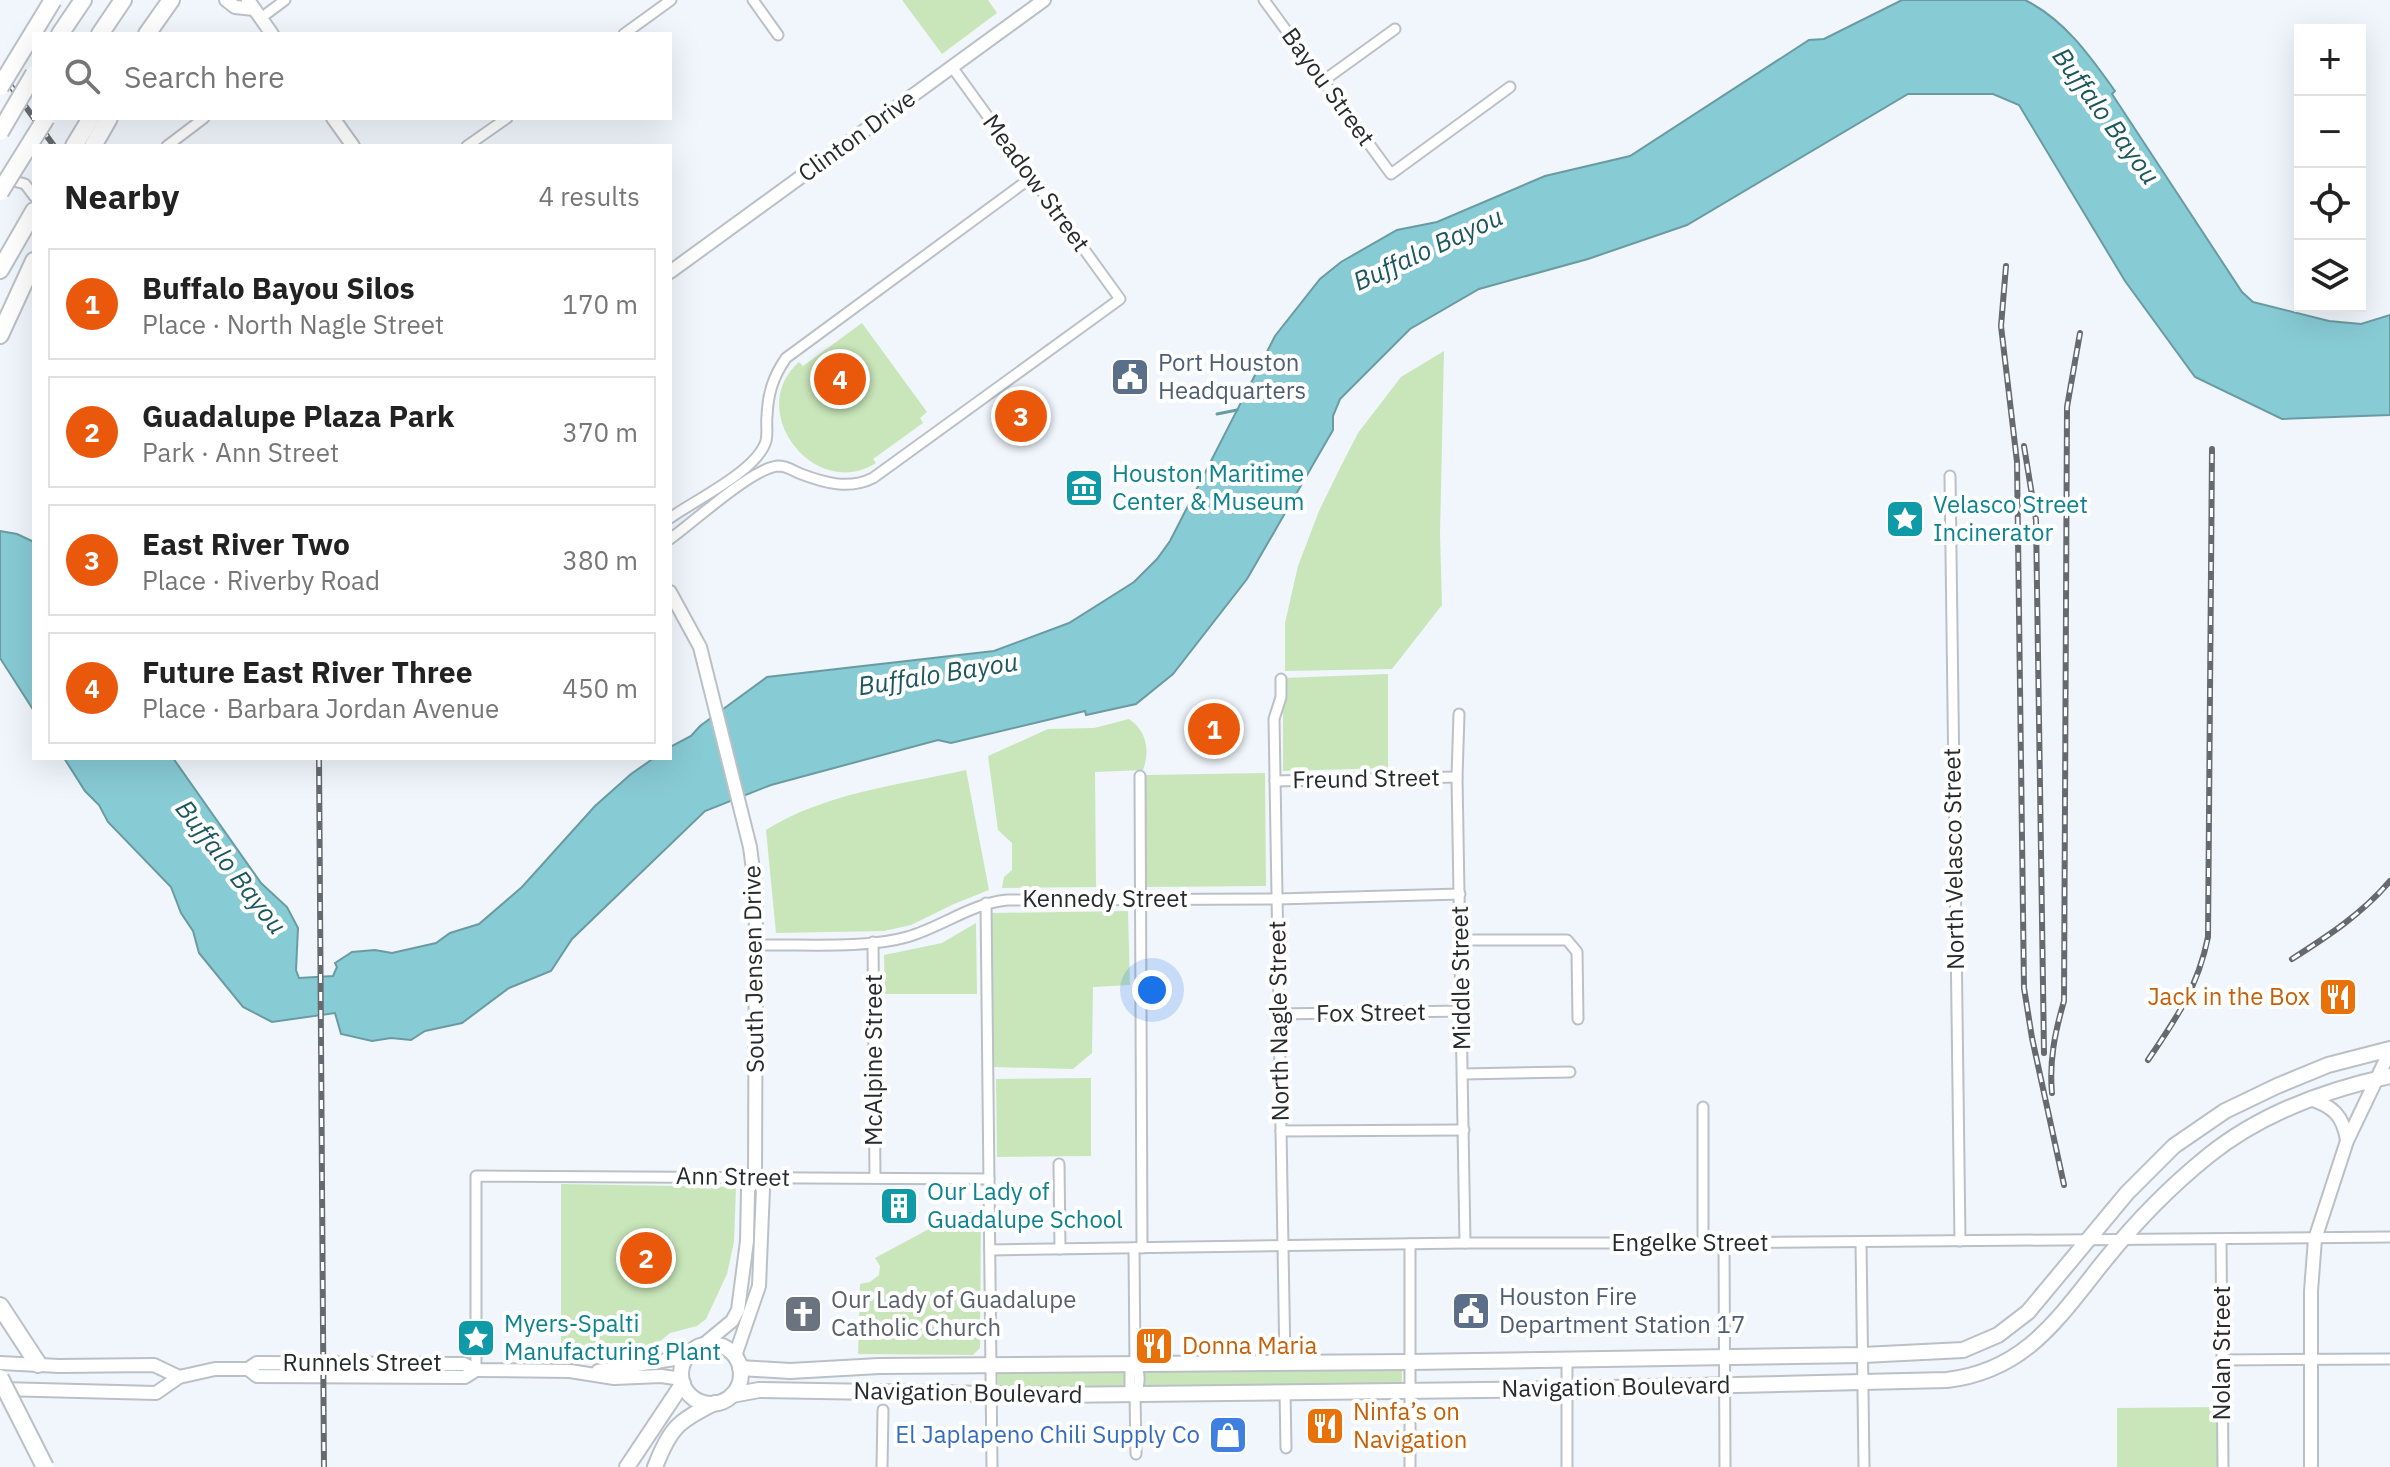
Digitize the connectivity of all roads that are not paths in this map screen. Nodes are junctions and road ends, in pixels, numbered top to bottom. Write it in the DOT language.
graph roads {
  1 [pos="53,0"];
  2 [pos="83,0"];
  3 [pos="123,0"];
  4 [pos="174,0"];
  5 [pos="226,0"];
  6 [pos="285,0"];
  7 [pos="671,0"];
  8 [pos="753,0"];
  9 [pos="1044,0"];
  10 [pos="1264,0"];
  11 [pos="254,7"];
  12 [pos="1395,29"];
  13 [pos="34,32"];
  14 [pos="61,32"];
  15 [pos="101,32"];
  16 [pos="149,32"];
  17 [pos="158,32"];
  18 [pos="271,32"];
  19 [pos="627,32"];
  20 [pos="32,34"];
  21 [pos="778,35"];
  22 [pos="952,67"];
  23 [pos="32,77"];
  24 [pos="1323,81"];
  25 [pos="0,87"];
  26 [pos="1510,87"];
  27 [pos="45,120"];
  28 [pos="90,120"];
  29 [pos="108,120"];
  30 [pos="201,120"];
  31 [pos="334,120"];
  32 [pos="504,120"];
  33 [pos="0,132"];
  34 [pos="75,144"];
  35 [pos="94,144"];
  36 [pos="170,144"];
  37 [pos="352,144"];
  38 [pos="470,144"];
  39 [pos="7,174"];
  40 [pos="1032,177"];
  41 [pos="32,193"];
  42 [pos="0,195"];
  43 [pos="32,214"];
  44 [pos="32,265"];
  45 [pos="0,270"];
  46 [pos="672,271"];
  47 [pos="0,335"];
  48 [pos="1950,476"];
  49 [pos="672,517"];
  50 [pos="672,538"];
  51 [pos="672,595"];
  52 [pos="1281,679"];
  53 [pos="1459,714"];
  54 [pos="1140,776"];
  55 [pos="1457,777"];
  56 [pos="1275,781"];
  57 [pos="1460,894"];
  58 [pos="1138,898"];
  59 [pos="1277,899"];
  60 [pos="986,903"];
  61 [pos="1462,940"];
  62 [pos="873,942"];
  63 [pos="757,945"];
  64 [pos="1462,1011"];
  65 [pos="1279,1014"];
  66 [pos="1578,1019"];
  67 [pos="2390,1050"];
  68 [pos="1570,1072"];
  69 [pos="1463,1074"];
  70 [pos="2384,1077"];
  71 [pos="2310,1099"];
  72 [pos="1703,1107"];
  73 [pos="2225,1111"];
  74 [pos="2208,1123"];
  75 [pos="1464,1130"];
  76 [pos="1281,1131"];
  77 [pos="2231,1139"];
  78 [pos="2347,1141"];
  79 [pos="1059,1164"];
  80 [pos="755,1177"];
  81 [pos="875,1178"];
  82 [pos="989,1179"];
  83 [pos="2122,1200"];
  84 [pos="2138,1224"];
  85 [pos="2390,1237"];
  86 [pos="2315,1239"];
  87 [pos="2090,1240"];
  88 [pos="2123,1240"];
  89 [pos="2221,1240"];
  90 [pos="1960,1241"];
  91 [pos="1861,1242"];
  92 [pos="1465,1243"];
  93 [pos="1703,1243"];
  94 [pos="1724,1243"];
  95 [pos="1410,1244"];
  96 [pos="1282,1247"];
  97 [pos="1138,1248"];
  98 [pos="1060,1249"];
  99 [pos="990,1250"];
  100 [pos="2037,1303"];
  101 [pos="0,1306"];
  102 [pos="2021,1318"];
  103 [pos="2052,1324"];
  104 [pos="2037,1340"];
  105 [pos="703,1345"];
  106 [pos="1863,1355"];
  107 [pos="1725,1356"];
  108 [pos="687,1357"];
  109 [pos="1567,1359"];
  110 [pos="2311,1359"];
  111 [pos="2390,1359"];
  112 [pos="2222,1360"];
  113 [pos="738,1362"];
  114 [pos="1410,1362"];
  115 [pos="0,1363"];
  116 [pos="38,1364"];
  117 [pos="1285,1364"];
  118 [pos="1135,1365"];
  119 [pos="990,1366"];
  120 [pos="476,1370"];
  121 [pos="583,1373"];
  122 [pos="179,1377"];
  123 [pos="0,1378"];
  124 [pos="682,1381"];
  125 [pos="1863,1382"];
  126 [pos="1725,1384"];
  127 [pos="0,1389"];
  128 [pos="53,1389"];
  129 [pos="1567,1389"];
  130 [pos="1410,1391"];
  131 [pos="1285,1392"];
  132 [pos="1135,1394"];
  133 [pos="732,1395"];
  134 [pos="991,1395"];
  135 [pos="715,1403"];
  136 [pos="883,1410"];
  137 [pos="1286,1448"];
  138 [pos="1136,1454"];
  139 [pos="45,1467"];
  140 [pos="627,1467"];
  141 [pos="655,1467"];
  142 [pos="882,1467"];
  143 [pos="992,1467"];
  144 [pos="1410,1467"];
  145 [pos="1567,1467"];
  146 [pos="1725,1467"];
  147 [pos="1864,1467"];
  148 [pos="2223,1467"];
  149 [pos="2311,1467"];
  1 -- 13 [label="highway, bridge"];
  2 -- 14 [label="highway"];
  3 -- 15 [label="highway"];
  4 -- 16 [label="highway"];
  4 -- 17 [label="highway"];
  5 -- 11 [label="main road"];
  6 -- 11 [label="street"];
  7 -- 19 [label="street"];
  8 -- 21 [label="street"];
  9 -- 22 [label="main road, Clinton Drive"];
  10 -- 24 [label="street, Bayou Street"];
  11 -- 18 [label="main road"];
  12 -- 24 [label="street"];
  20 -- 25 [label="highway, bridge"];
  22 -- 40 [label="street, Meadow Street"];
  22 -- 46 [label="main road, Clinton Drive"];
  23 -- 33 [label="highway, bridge"];
  24 -- 26 [label="street, Bayou Street"];
  27 -- 39 [label="highway, bridge"];
  28 -- 34 [label="highway"];
  29 -- 35 [label="highway"];
  30 -- 36 [label="street"];
  31 -- 37 [label="main road"];
  32 -- 38 [label="street"];
  39 -- 41 [label="street"];
  39 -- 42 [label="highway, bridge"];
  40 -- 49 [label="street"];
  40 -- 50 [label="street, Meadow Street"];
  43 -- 45 [label="highway"];
  44 -- 47 [label="highway"];
  48 -- 90 [label="street, North Velasco Street"];
  51 -- 63 [label="main road, South Jensen Drive"];
  52 -- 56 [label="street, North Nagle Street"];
  53 -- 55 [label="street, Middle Street"];
  54 -- 58 [label="street"];
  55 -- 56 [label="street, Freund Street"];
  55 -- 57 [label="street, Middle Street"];
  56 -- 59 [label="street, North Nagle Street"];
  57 -- 59 [label="street, Kennedy Street"];
  57 -- 61 [label="street, Middle Street"];
  58 -- 59 [label="street, Kennedy Street"];
  58 -- 60 [label="street, Kennedy Street"];
  58 -- 97 [label="street"];
  59 -- 65 [label="street, North Nagle Street"];
  60 -- 62 [label="street, Kennedy Street"];
  60 -- 82 [label="street"];
  61 -- 64 [label="street, Middle Street"];
  61 -- 66 [label="street"];
  62 -- 63 [label="street, Kennedy Street"];
  62 -- 81 [label="street, McAlpine Street"];
  63 -- 80 [label="main road, South Jensen Drive"];
  64 -- 65 [label="street, Fox Street"];
  64 -- 69 [label="street, Middle Street"];
  65 -- 76 [label="street, North Nagle Street"];
  67 -- 70 [label="main road"];
  67 -- 73 [label="main road, Navigation Boulevard"];
  68 -- 69 [label="street"];
  69 -- 75 [label="street, Middle Street"];
  70 -- 71 [label="main road, Navigation Boulevard"];
  70 -- 78 [label="main road"];
  71 -- 77 [label="main road, Navigation Boulevard"];
  71 -- 78 [label="main road"];
  72 -- 93 [label="street"];
  73 -- 74 [label="main road, Navigation Boulevard"];
  73 -- 77 [label="main road"];
  74 -- 77 [label="main road"];
  74 -- 83 [label="main road, Navigation Boulevard"];
  75 -- 76 [label="street"];
  75 -- 92 [label="street, Middle Street"];
  76 -- 96 [label="street, North Nagle Street"];
  77 -- 84 [label="main road, Navigation Boulevard"];
  78 -- 86 [label="main road"];
  79 -- 98 [label="street"];
  80 -- 81 [label="street, Ann Street"];
  80 -- 105 [label="main road, South Jensen Drive"];
  80 -- 113 [label="main road, South Jensen Drive"];
  80 -- 120 [label="street, Ann Street"];
  81 -- 82 [label="street, Ann Street"];
  82 -- 99 [label="street"];
  83 -- 84 [label="main road"];
  83 -- 87 [label="main road, Navigation Boulevard"];
  84 -- 88 [label="main road, Navigation Boulevard"];
  85 -- 86 [label="street, Engelke Street"];
  86 -- 89 [label="street, Engelke Street"];
  86 -- 110 [label="main road"];
  87 -- 88 [label="street, Engelke Street"];
  87 -- 90 [label="street, Engelke Street"];
  87 -- 100 [label="main road, Navigation Boulevard"];
  88 -- 89 [label="street, Engelke Street"];
  88 -- 103 [label="main road, Navigation Boulevard"];
  89 -- 112 [label="street, Nolan Street"];
  90 -- 91 [label="street, Engelke Street"];
  91 -- 94 [label="street, Engelke Street"];
  91 -- 106 [label="street"];
  92 -- 93 [label="street, Engelke Street"];
  92 -- 95 [label="street, Engelke Street"];
  93 -- 94 [label="street, Engelke Street"];
  94 -- 107 [label="street"];
  95 -- 96 [label="street, Engelke Street"];
  95 -- 114 [label="street"];
  96 -- 97 [label="street, Engelke Street"];
  96 -- 117 [label="street, North Nagle Street"];
  97 -- 98 [label="street, Engelke Street"];
  97 -- 118 [label="street"];
  98 -- 99 [label="street, Engelke Street"];
  99 -- 119 [label="street"];
  100 -- 102 [label="main road, Navigation Boulevard"];
  100 -- 103 [label="main road"];
  101 -- 116 [label="highway"];
  102 -- 104 [label="main road"];
  102 -- 106 [label="main road, Navigation Boulevard"];
  103 -- 104 [label="main road, Navigation Boulevard"];
  104 -- 125 [label="main road, Navigation Boulevard"];
  105 -- 108 [label="main road"];
  105 -- 113 [label="main road"];
  106 -- 107 [label="main road, Navigation Boulevard"];
  106 -- 125 [label="street"];
  107 -- 109 [label="main road, Navigation Boulevard"];
  107 -- 126 [label="street"];
  108 -- 121 [label="main road, Runnels Street"];
  108 -- 124 [label="main road"];
  109 -- 114 [label="main road, Navigation Boulevard"];
  109 -- 129 [label="street"];
  110 -- 111 [label="street"];
  110 -- 112 [label="street"];
  110 -- 149 [label="main road"];
  112 -- 148 [label="street, Nolan Street"];
  113 -- 119 [label="main road, Navigation Boulevard"];
  113 -- 133 [label="main road"];
  114 -- 117 [label="main road, Navigation Boulevard"];
  114 -- 130 [label="street"];
  115 -- 116 [label="main road, Runnels Street"];
  116 -- 122 [label="main road, Runnels Street"];
  116 -- 128 [label="main road"];
  117 -- 118 [label="main road, Navigation Boulevard"];
  118 -- 119 [label="main road, Navigation Boulevard"];
  118 -- 132 [label="street"];
  119 -- 134 [label="street"];
  120 -- 121 [label="main road, Runnels Street"];
  120 -- 122 [label="main road, Runnels Street"];
  121 -- 124 [label="main road, Runnels Street"];
  122 -- 128 [label="main road, Runnels Street"];
  123 -- 139 [label="highway, bridge"];
  124 -- 135 [label="main road"];
  124 -- 140 [label="main road"];
  125 -- 126 [label="main road, Navigation Boulevard"];
  125 -- 147 [label="street"];
  126 -- 129 [label="main road, Navigation Boulevard"];
  126 -- 146 [label="street"];
  127 -- 128 [label="main road, Runnels Street"];
  129 -- 130 [label="main road, Navigation Boulevard"];
  129 -- 145 [label="street"];
  130 -- 131 [label="main road, Navigation Boulevard"];
  130 -- 144 [label="street"];
  131 -- 132 [label="main road, Navigation Boulevard"];
  131 -- 137 [label="street"];
  132 -- 134 [label="main road, Navigation Boulevard"];
  132 -- 138 [label="street"];
  133 -- 134 [label="main road, Navigation Boulevard"];
  133 -- 135 [label="main road"];
  134 -- 143 [label="street"];
  135 -- 141 [label="main road"];
  136 -- 142 [label="street"];
}
